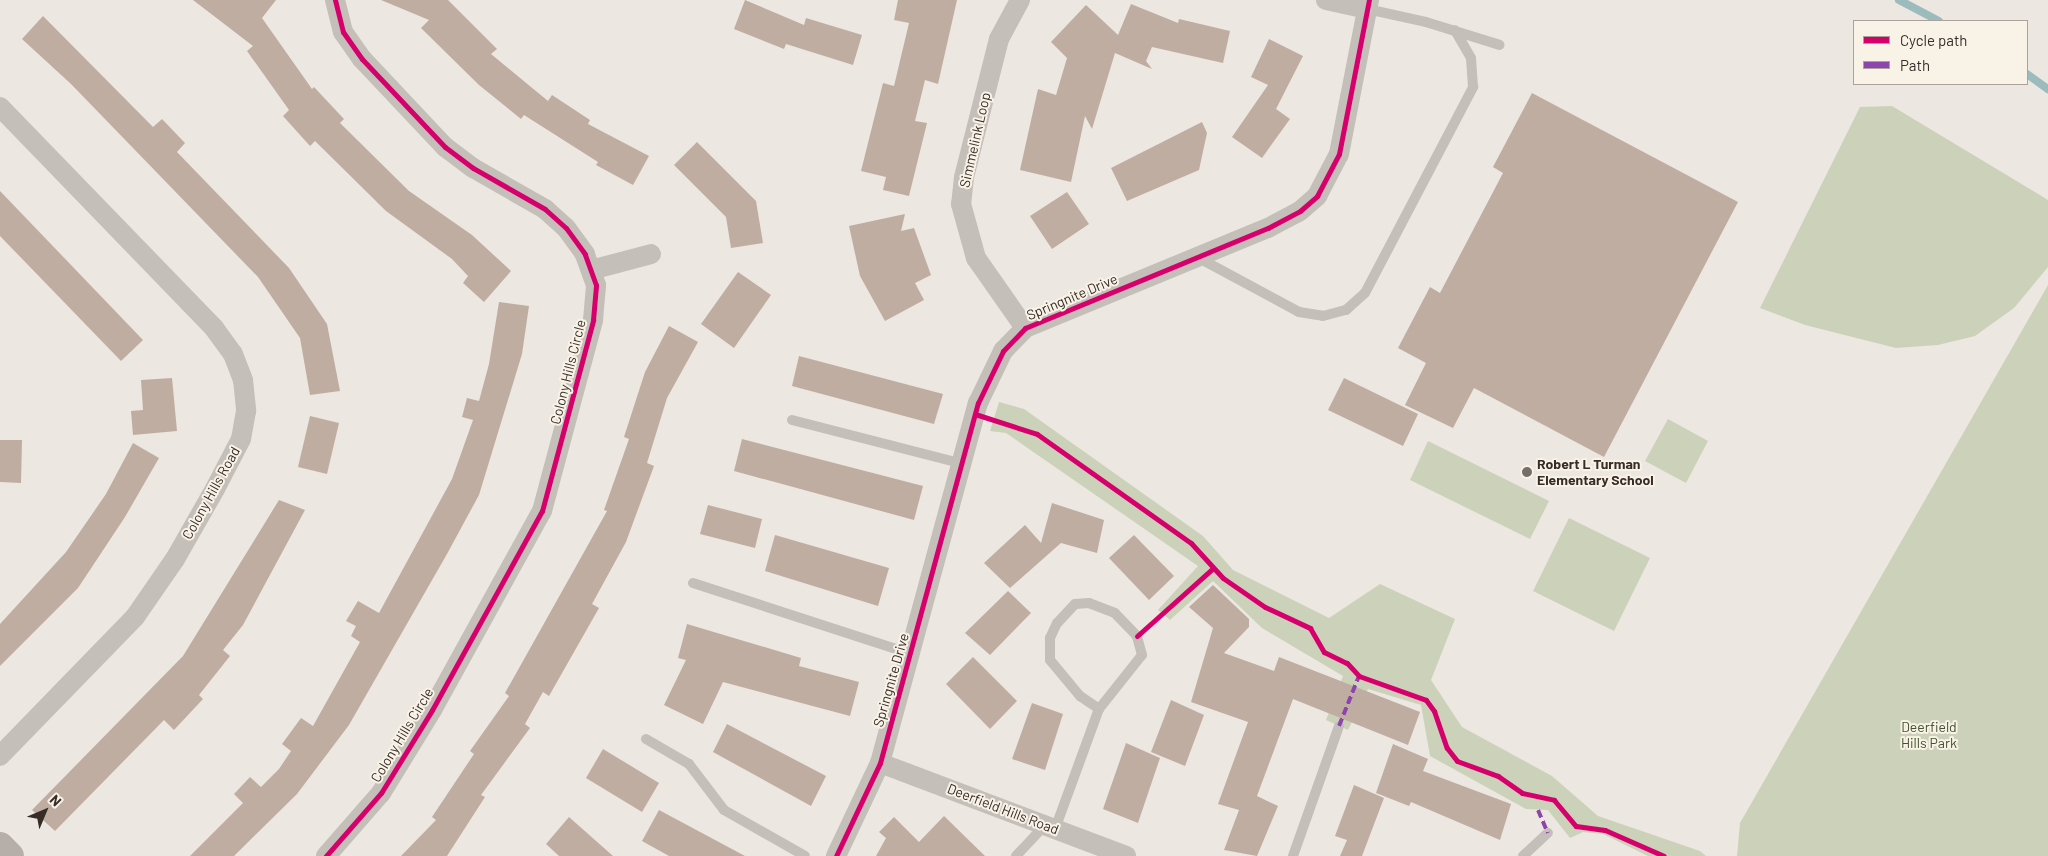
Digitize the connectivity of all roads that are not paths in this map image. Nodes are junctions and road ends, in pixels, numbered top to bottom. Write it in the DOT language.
graph roads {
  1 [pos="335,0"];
  2 [pos="1020,0"];
  3 [pos="1326,0"];
  4 [pos="1368,4"];
  5 [pos="1455,30"];
  6 [pos="1500,45"];
  7 [pos="0,106"];
  8 [pos="651,254"];
  9 [pos="1196,257"];
  10 [pos="591,270"];
  11 [pos="1026,328"];
  12 [pos="792,420"];
  13 [pos="960,463"];
  14 [pos="692,582"];
  15 [pos="911,654"];
  16 [pos="1099,708"];
  17 [pos="1339,726"];
  18 [pos="646,739"];
  19 [pos="0,756"];
  20 [pos="880,763"];
  21 [pos="1050,827"];
  22 [pos="1548,833"];
  23 [pos="0,846"];
  24 [pos="10,856"];
  25 [pos="326,856"];
  26 [pos="805,856"];
  27 [pos="836,856"];
  28 [pos="1016,856"];
  29 [pos="1126,856"];
  30 [pos="1292,856"];
  31 [pos="1523,856"];
  1 -- 10 [label="street, Colony Hills Circle"];
  2 -- 11 [label="street, Simmelink Loop"];
  3 -- 4 [label="street"];
  4 -- 5 [label="lane"];
  4 -- 9 [label="street, Springnite Drive"];
  5 -- 6 [label="lane"];
  5 -- 9 [label="lane"];
  7 -- 19 [label="street, Colony Hills Road"];
  8 -- 10 [label="street"];
  9 -- 11 [label="street, Springnite Drive"];
  10 -- 25 [label="street, Colony Hills Circle"];
  11 -- 13 [label="street, Springnite Drive"];
  12 -- 13 [label="lane"];
  13 -- 15 [label="street, Springnite Drive"];
  14 -- 15 [label="lane"];
  15 -- 20 [label="street, Springnite Drive"];
  16 -- 16 [label="lane"];
  16 -- 21 [label="lane"];
  17 -- 30 [label="lane"];
  18 -- 26 [label="lane"];
  20 -- 21 [label="street, Deerfield Hills Road"];
  20 -- 27 [label="street, Springnite Drive"];
  21 -- 28 [label="lane"];
  21 -- 29 [label="street, Deerfield Hills Road"];
  22 -- 31 [label="lane"];
  23 -- 24 [label="street"];
}
